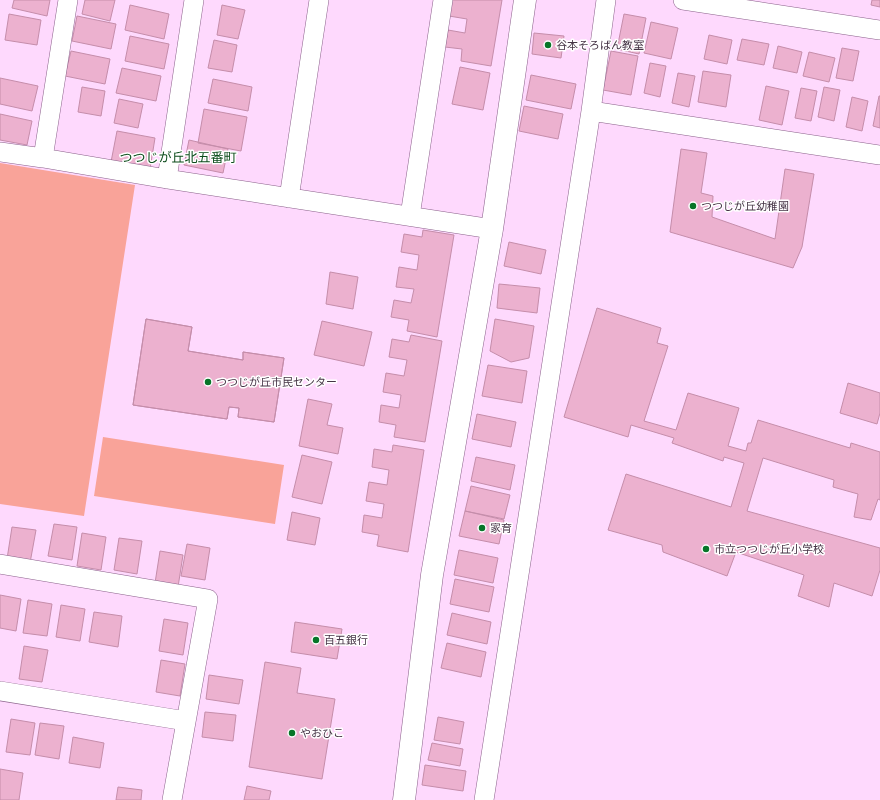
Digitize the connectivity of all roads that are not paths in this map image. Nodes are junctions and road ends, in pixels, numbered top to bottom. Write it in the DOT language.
graph roads {
  1 [pos="68,0"];
  2 [pos="194,0"];
  3 [pos="319,0"];
  4 [pos="443,0"];
  5 [pos="525,0"];
  6 [pos="606,0"];
  7 [pos="683,0"];
  8 [pos="880,30"];
  9 [pos="591,111"];
  10 [pos="0,152"];
  11 [pos="880,155"];
  12 [pos="43,158"];
  13 [pos="167,179"];
  14 [pos="289,198"];
  15 [pos="410,216"];
  16 [pos="492,229"];
  17 [pos="0,564"];
  18 [pos="0,691"];
  19 [pos="186,721"];
  20 [pos="172,800"];
  21 [pos="404,800"];
  22 [pos="484,800"];
  1 -- 12 [label="street"];
  2 -- 13 [label="street"];
  3 -- 14 [label="street"];
  4 -- 15 [label="street"];
  5 -- 16 [label="street"];
  6 -- 9 [label="street"];
  7 -- 8 [label="street"];
  9 -- 11 [label="street"];
  9 -- 22 [label="street"];
  10 -- 12 [label="street"];
  12 -- 13 [label="street"];
  13 -- 14 [label="street"];
  14 -- 15 [label="street"];
  15 -- 16 [label="street"];
  16 -- 21 [label="street"];
  17 -- 19 [label="street"];
  18 -- 19 [label="street"];
  19 -- 20 [label="street"];
}
